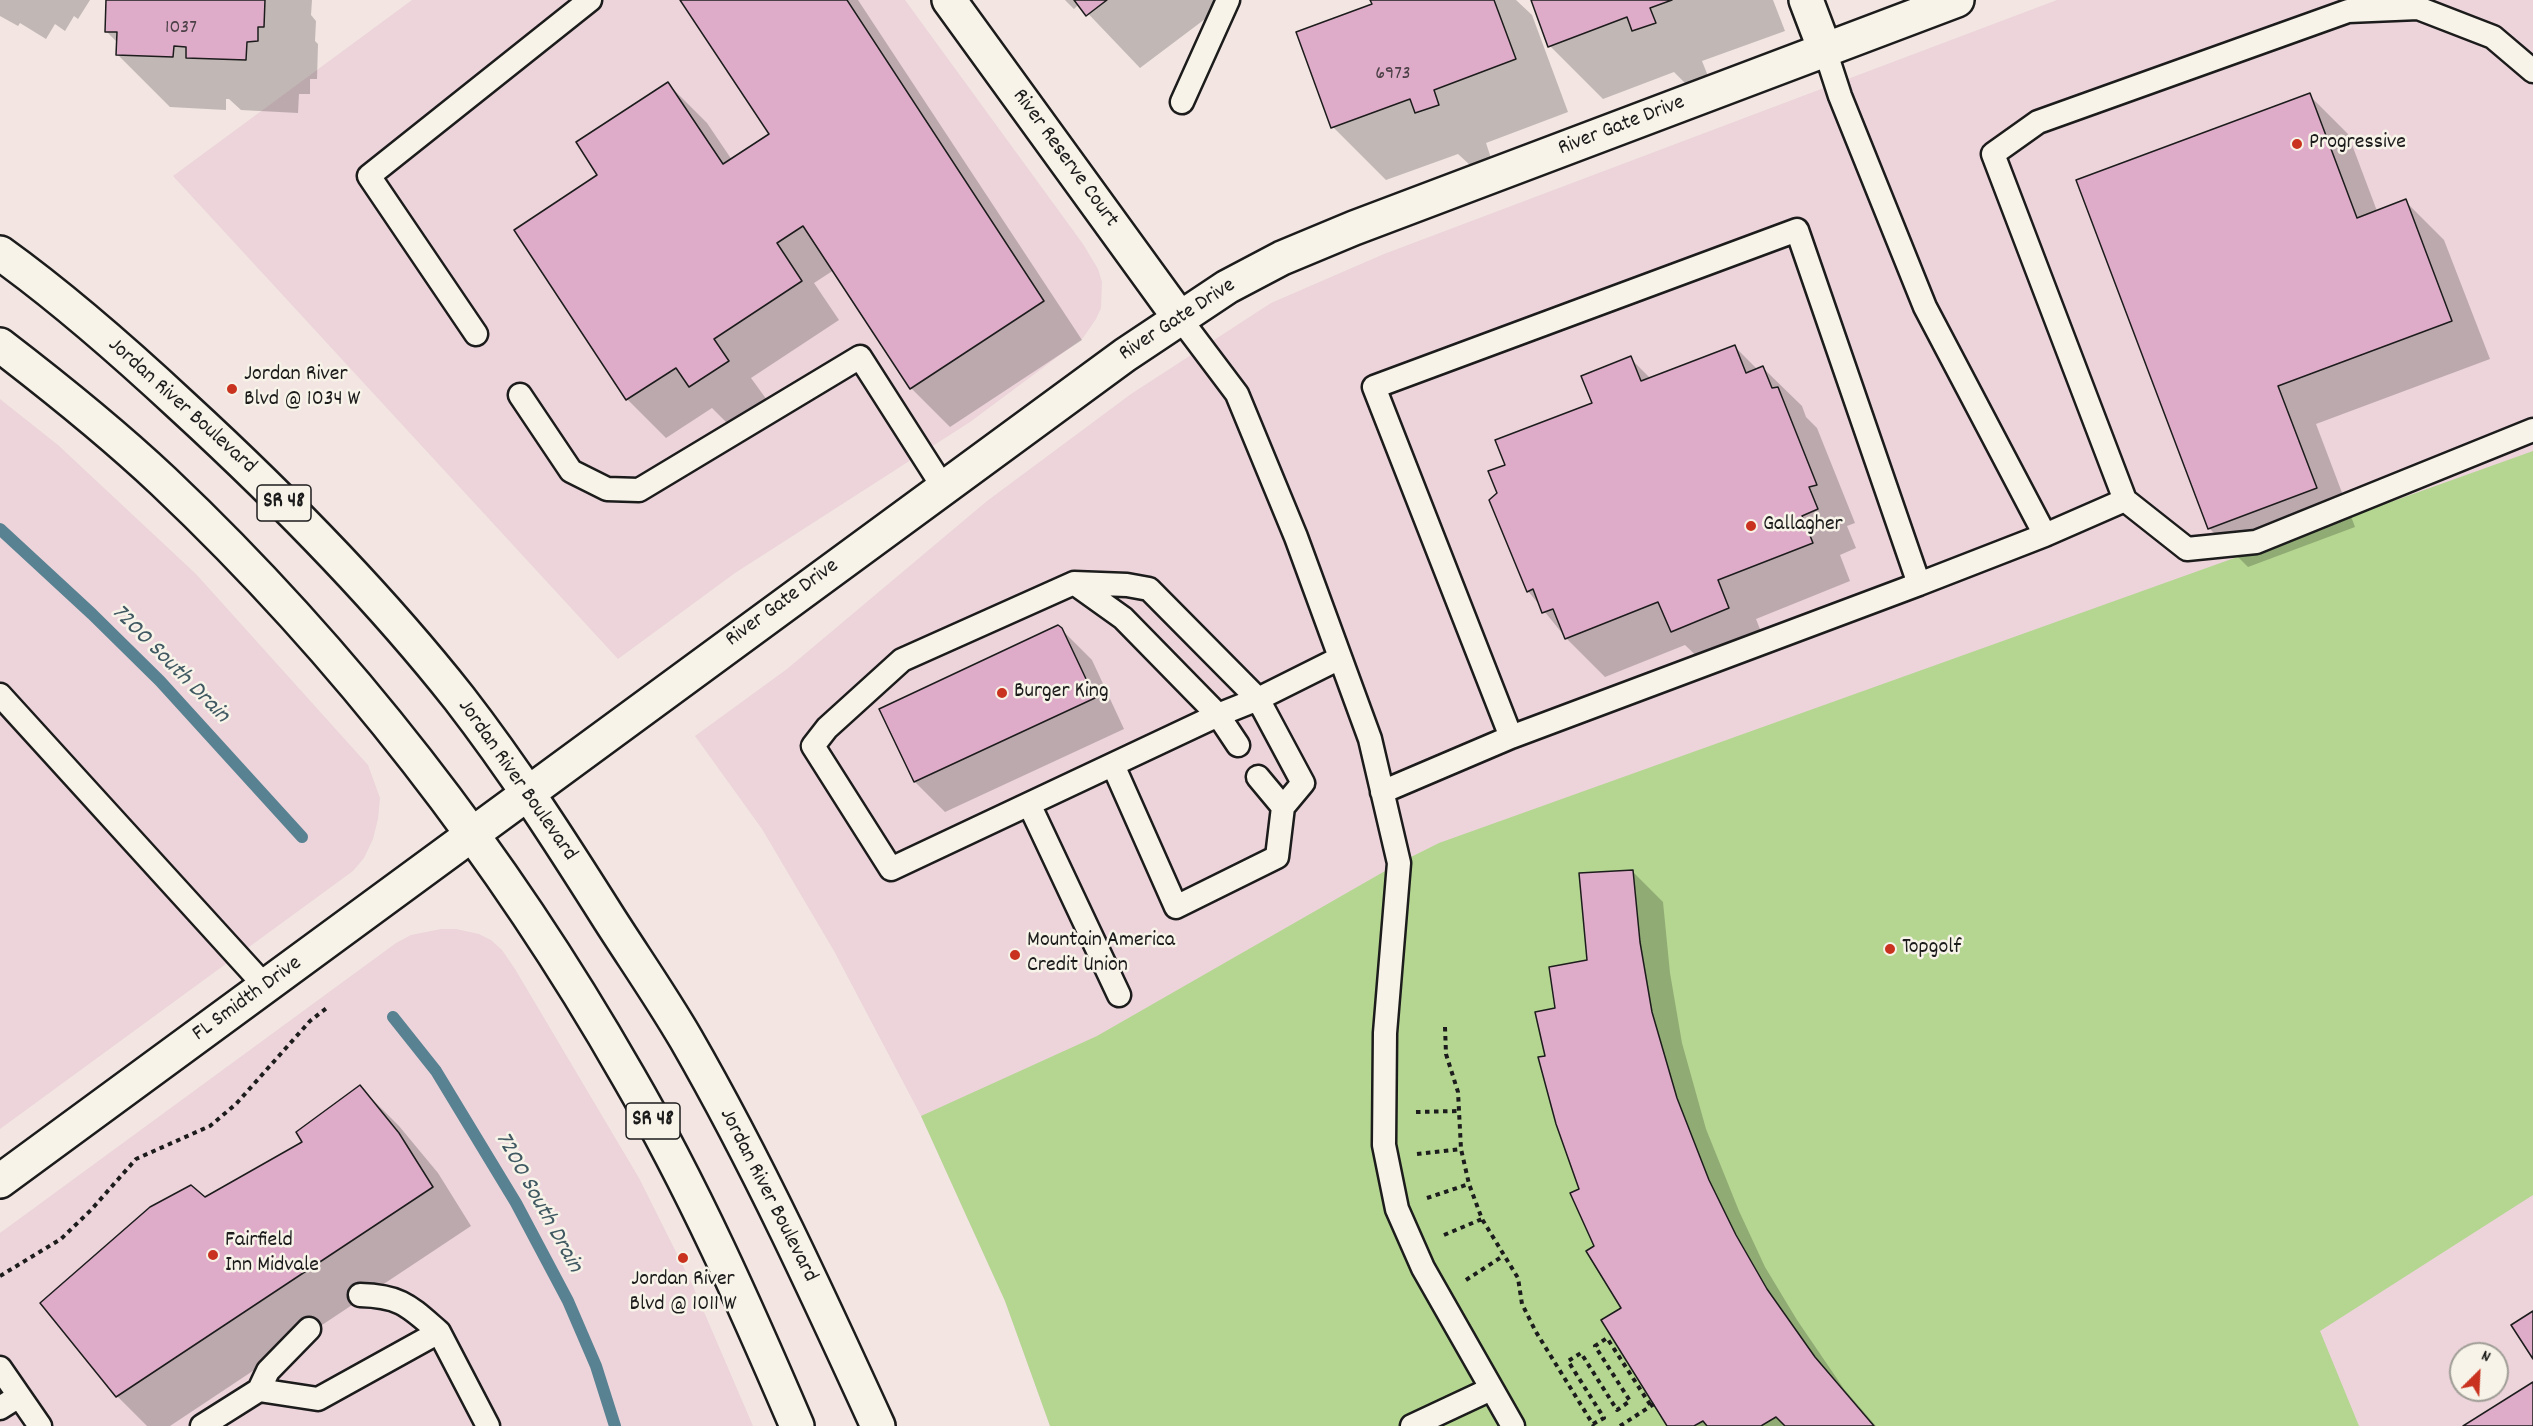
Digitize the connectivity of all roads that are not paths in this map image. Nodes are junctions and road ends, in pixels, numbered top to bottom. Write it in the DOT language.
graph roads {
  1 [pos="590,0"];
  2 [pos="949,0"];
  3 [pos="1228,0"];
  4 [pos="1806,0"];
  5 [pos="1957,0"];
  6 [pos="1825,50"];
  7 [pos="2533,71"];
  8 [pos="1182,102"];
  9 [pos="0,253"];
  10 [pos="1179,317"];
  11 [pos="476,334"];
  12 [pos="0,345"];
  13 [pos="520,395"];
  14 [pos="2533,430"];
  15 [pos="943,487"];
  16 [pos="2125,500"];
  17 [pos="2045,535"];
  18 [pos="1074,583"];
  19 [pos="1919,584"];
  20 [pos="1340,658"];
  21 [pos="0,695"];
  22 [pos="1258,699"];
  23 [pos="1218,715"];
  24 [pos="1511,737"];
  25 [pos="1238,745"];
  26 [pos="1113,765"];
  27 [pos="1258,777"];
  28 [pos="1382,792"];
  29 [pos="528,793"];
  30 [pos="1029,804"];
  31 [pos="1283,807"];
  32 [pos="484,827"];
  33 [pos="266,987"];
  34 [pos="1119,995"];
  35 [pos="0,1181"];
  36 [pos="360,1295"];
  37 [pos="309,1329"];
  38 [pos="439,1332"];
  39 [pos="0,1368"];
  40 [pos="259,1389"];
  41 [pos="1491,1389"];
  42 [pos="19,1396"];
  43 [pos="0,1408"];
  44 [pos="40,1426"];
  45 [pos="202,1426"];
  46 [pos="488,1426"];
  47 [pos="797,1426"];
  48 [pos="878,1426"];
  49 [pos="1412,1426"];
  50 [pos="1514,1426"];
  1 -- 11 [label="lane"];
  2 -- 10 [label="main road, River Reserve Court"];
  3 -- 8 [label="lane"];
  4 -- 6 [label="main road"];
  5 -- 6 [label="main road, River Gate Drive"];
  6 -- 10 [label="main road, River Gate Drive"];
  6 -- 17 [label="lane"];
  7 -- 16 [label="lane"];
  9 -- 29 [label="main road, Jordan River Boulevard / SR 48"];
  10 -- 15 [label="main road, River Gate Drive"];
  10 -- 20 [label="lane"];
  12 -- 32 [label="main road, SR 48"];
  13 -- 15 [label="lane"];
  14 -- 16 [label="lane"];
  15 -- 29 [label="main road, River Gate Drive"];
  16 -- 17 [label="lane"];
  17 -- 19 [label="lane"];
  18 -- 22 [label="lane"];
  18 -- 23 [label="lane"];
  18 -- 30 [label="lane"];
  19 -- 24 [label="lane"];
  19 -- 24 [label="lane"];
  20 -- 22 [label="lane"];
  20 -- 28 [label="lane"];
  21 -- 33 [label="lane"];
  22 -- 23 [label="lane"];
  22 -- 31 [label="lane"];
  23 -- 25 [label="lane"];
  23 -- 26 [label="lane"];
  24 -- 28 [label="lane"];
  26 -- 30 [label="lane"];
  26 -- 31 [label="lane"];
  27 -- 31 [label="lane"];
  28 -- 41 [label="lane"];
  29 -- 32 [label="main road, River Gate Drive"];
  29 -- 48 [label="main road, Jordan River Boulevard / SR 48"];
  30 -- 34 [label="lane"];
  32 -- 33 [label="main road, FL Smidth Drive"];
  32 -- 47 [label="main road, SR 48"];
  33 -- 35 [label="main road, FL Smidth Drive"];
  36 -- 38 [label="lane"];
  37 -- 40 [label="lane"];
  38 -- 40 [label="lane"];
  38 -- 46 [label="lane"];
  39 -- 42 [label="lane"];
  40 -- 45 [label="lane"];
  41 -- 49 [label="lane"];
  41 -- 50 [label="lane"];
  42 -- 43 [label="lane"];
  42 -- 44 [label="lane"];
}
